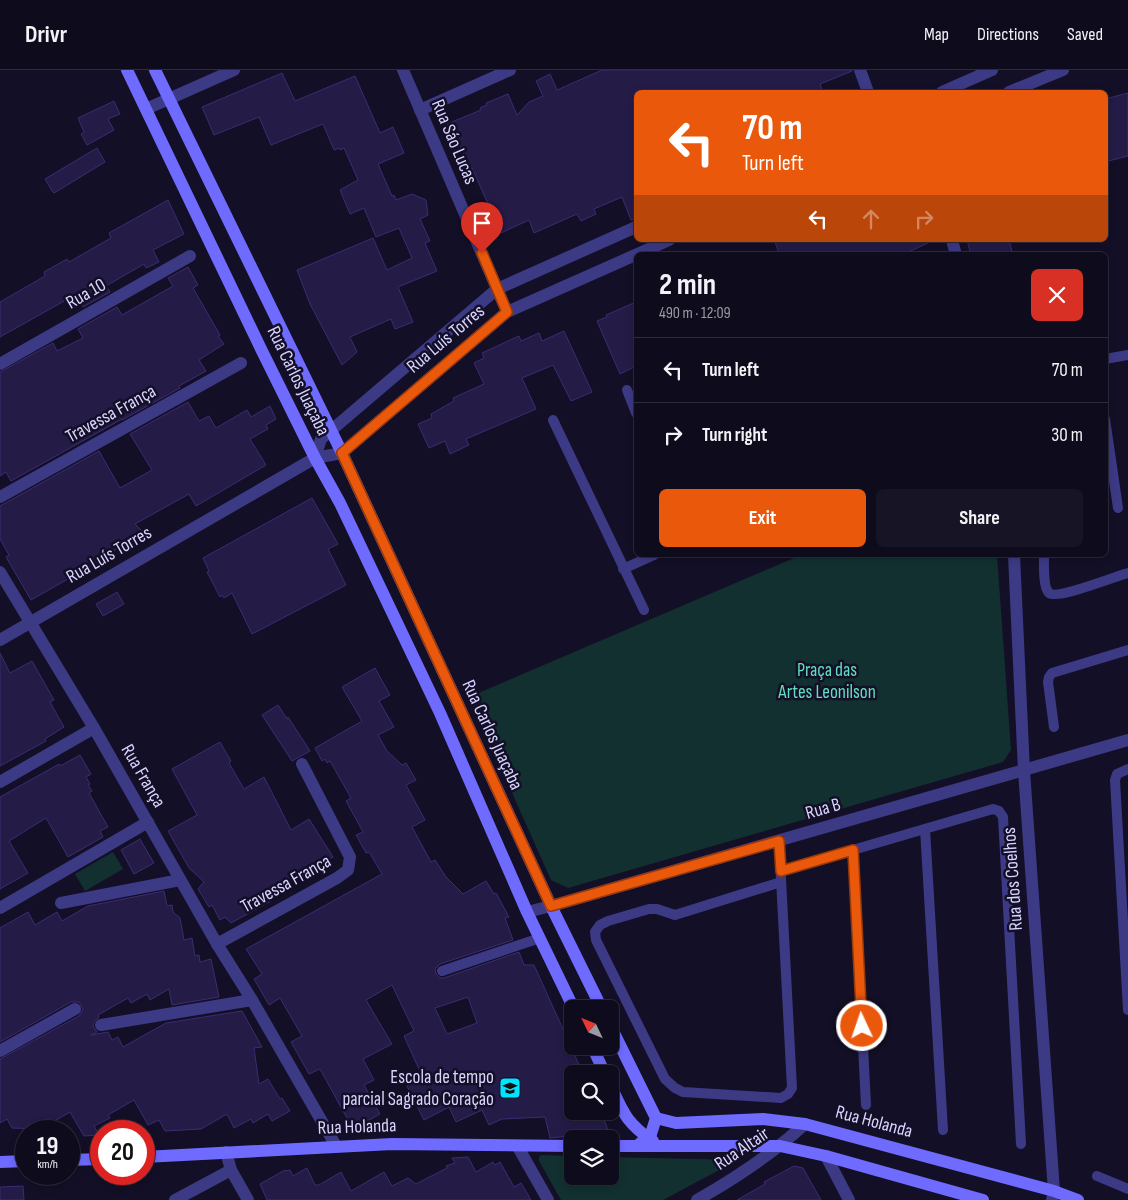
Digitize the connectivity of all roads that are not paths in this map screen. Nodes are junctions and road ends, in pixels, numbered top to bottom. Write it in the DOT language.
graph roads {
  1 [pos="127,70"];
  2 [pos="155,70"];
  3 [pos="234,70"];
  4 [pos="403,70"];
  5 [pos="510,70"];
  6 [pos="860,70"];
  7 [pos="992,70"];
  8 [pos="1063,70"];
  9 [pos="867,90"];
  10 [pos="947,90"];
  11 [pos="1014,90"];
  12 [pos="170,98"];
  13 [pos="146,109"];
  14 [pos="420,110"];
  15 [pos="634,229"];
  16 [pos="664,242"];
  17 [pos="642,252"];
  18 [pos="190,256"];
  19 [pos="634,256"];
  20 [pos="497,289"];
  21 [pos="507,312"];
  22 [pos="1128,355"];
  23 [pos="1108,359"];
  24 [pos="241,363"];
  25 [pos="0,364"];
  26 [pos="627,390"];
  27 [pos="634,408"];
  28 [pos="552,420"];
  29 [pos="330,431"];
  30 [pos="1108,440"];
  31 [pos="342,453"];
  32 [pos="315,458"];
  33 [pos="0,497"];
  34 [pos="1118,508"];
  35 [pos="650,557"];
  36 [pos="1014,557"];
  37 [pos="1044,557"];
  38 [pos="623,569"];
  39 [pos="0,572"];
  40 [pos="1128,572"];
  41 [pos="644,610"];
  42 [pos="30,623"];
  43 [pos="0,640"];
  44 [pos="1128,650"];
  45 [pos="1054,727"];
  46 [pos="94,728"];
  47 [pos="1128,740"];
  48 [pos="302,764"];
  49 [pos="1128,769"];
  50 [pos="1024,771"];
  51 [pos="0,782"];
  52 [pos="148,822"];
  53 [pos="924,829"];
  54 [pos="779,841"];
  55 [pos="853,850"];
  56 [pos="781,871"];
  57 [pos="180,880"];
  58 [pos="781,882"];
  59 [pos="61,903"];
  60 [pos="551,906"];
  61 [pos="0,908"];
  62 [pos="1125,911"];
  63 [pos="527,912"];
  64 [pos="540,938"];
  65 [pos="217,944"];
  66 [pos="442,971"];
  67 [pos="252,1000"];
  68 [pos="570,1000"];
  69 [pos="598,1000"];
  70 [pos="74,1009"];
  71 [pos="1128,1010"];
  72 [pos="101,1025"];
  73 [pos="619,1043"];
  74 [pos="0,1051"];
  75 [pos="619,1103"];
  76 [pos="866,1105"];
  77 [pos="656,1118"];
  78 [pos="805,1124"];
  79 [pos="943,1130"];
  80 [pos="648,1137"];
  81 [pos="1021,1144"];
  82 [pos="336,1146"];
  83 [pos="564,1146"];
  84 [pos="619,1146"];
  85 [pos="637,1146"];
  86 [pos="662,1146"];
  87 [pos="780,1146"];
  88 [pos="518,1147"];
  89 [pos="226,1152"];
  90 [pos="155,1156"];
  91 [pos="826,1156"];
  92 [pos="0,1161"];
  93 [pos="15,1161"];
  94 [pos="231,1170"];
  95 [pos="1097,1176"];
  96 [pos="1128,1189"];
  97 [pos="1053,1195"];
  98 [pos="175,1200"];
  99 [pos="248,1200"];
  100 [pos="548,1200"];
  101 [pos="699,1200"];
  102 [pos="849,1200"];
  103 [pos="983,1200"];
  104 [pos="1078,1200"];
  1 -- 13 [label="street, Rua Carlos Juaçaba"];
  2 -- 12 [label="street, Rua Carlos Juaçaba"];
  3 -- 12 [label="street"];
  4 -- 14 [label="street, Rua Sáo Lucas"];
  5 -- 14 [label="street"];
  6 -- 9 [label="street"];
  7 -- 10 [label="street"];
  8 -- 11 [label="street"];
  12 -- 13 [label="street"];
  12 -- 29 [label="street, Rua Carlos Juaçaba"];
  13 -- 32 [label="street, Rua Carlos Juaçaba"];
  14 -- 20 [label="street, Rua Sáo Lucas"];
  15 -- 20 [label="street, Rua Luís Torres"];
  16 -- 17 [label="street, Rua Luís Torres"];
  18 -- 25 [label="street, Rua 10"];
  19 -- 21 [label="street, Rua Luís Torres"];
  20 -- 21 [label="street, Rua Sáo Lucas"];
  20 -- 29 [label="street, Rua Luís Torres"];
  21 -- 31 [label="street, Rua Luís Torres"];
  22 -- 23 [label="lane"];
  24 -- 33 [label="street, Travessa França"];
  26 -- 27 [label="lane"];
  28 -- 38 [label="lane"];
  29 -- 31 [label="street, Rua Carlos Juaçaba"];
  29 -- 32 [label="street, Rua Luís Torres"];
  30 -- 34 [label="lane"];
  31 -- 32 [label="street, Rua Luís Torres"];
  31 -- 60 [label="street, Rua Carlos Juaçaba"];
  32 -- 42 [label="street, Rua Luís Torres"];
  32 -- 63 [label="street, Rua Carlos Juaçaba"];
  35 -- 38 [label="lane"];
  36 -- 50 [label="street, Rua dos Coelhos"];
  37 -- 40 [label="lane"];
  38 -- 41 [label="lane"];
  39 -- 42 [label="street, Rua França"];
  42 -- 43 [label="street, Rua Luís Torres"];
  42 -- 46 [label="street, Rua França"];
  44 -- 45 [label="lane"];
  46 -- 51 [label="street"];
  46 -- 52 [label="street, Rua França"];
  47 -- 50 [label="street, Rua B"];
  48 -- 65 [label="street, Travessa França"];
  49 -- 62 [label="lane"];
  50 -- 54 [label="street, Rua B"];
  50 -- 97 [label="street, Rua dos Coelhos"];
  52 -- 57 [label="street, Rua França"];
  52 -- 61 [label="street"];
  53 -- 55 [label="lane"];
  53 -- 79 [label="lane"];
  53 -- 81 [label="lane"];
  54 -- 56 [label="lane"];
  54 -- 60 [label="street, Rua B"];
  55 -- 56 [label="lane"];
  55 -- 76 [label="lane"];
  56 -- 58 [label="lane"];
  57 -- 59 [label="street"];
  57 -- 65 [label="street, Rua França"];
  58 -- 58 [label="lane"];
  60 -- 63 [label="street, Rua B"];
  60 -- 69 [label="street, Rua Carlos Juaçaba"];
  62 -- 71 [label="lane"];
  63 -- 64 [label="street, Rua Carlos Juaçaba"];
  64 -- 66 [label="lane"];
  64 -- 68 [label="street, Rua Carlos Juaçaba"];
  65 -- 67 [label="street, Rua França"];
  67 -- 72 [label="street"];
  67 -- 82 [label="street, Rua França"];
  70 -- 74 [label="street"];
  73 -- 77 [label="street"];
  75 -- 80 [label="street"];
  77 -- 78 [label="street, Rua Holanda"];
  77 -- 80 [label="street"];
  78 -- 87 [label="street, Rua Altair"];
  78 -- 97 [label="street, Rua Holanda"];
  80 -- 85 [label="street"];
  80 -- 86 [label="street"];
  82 -- 88 [label="street, Rua Holanda"];
  82 -- 89 [label="street, Rua Holanda"];
  83 -- 88 [label="street, Rua Holanda"];
  84 -- 85 [label="street"];
  85 -- 86 [label="street"];
  86 -- 87 [label="street"];
  87 -- 91 [label="street"];
  87 -- 101 [label="street, Rua Altair"];
  88 -- 100 [label="street"];
  89 -- 90 [label="street, Rua Holanda"];
  89 -- 94 [label="street"];
  91 -- 102 [label="street"];
  91 -- 103 [label="street"];
  92 -- 93 [label="street"];
  94 -- 98 [label="street"];
  94 -- 99 [label="street"];
  95 -- 96 [label="lane"];
  97 -- 104 [label="street, Rua Holanda"];
}
